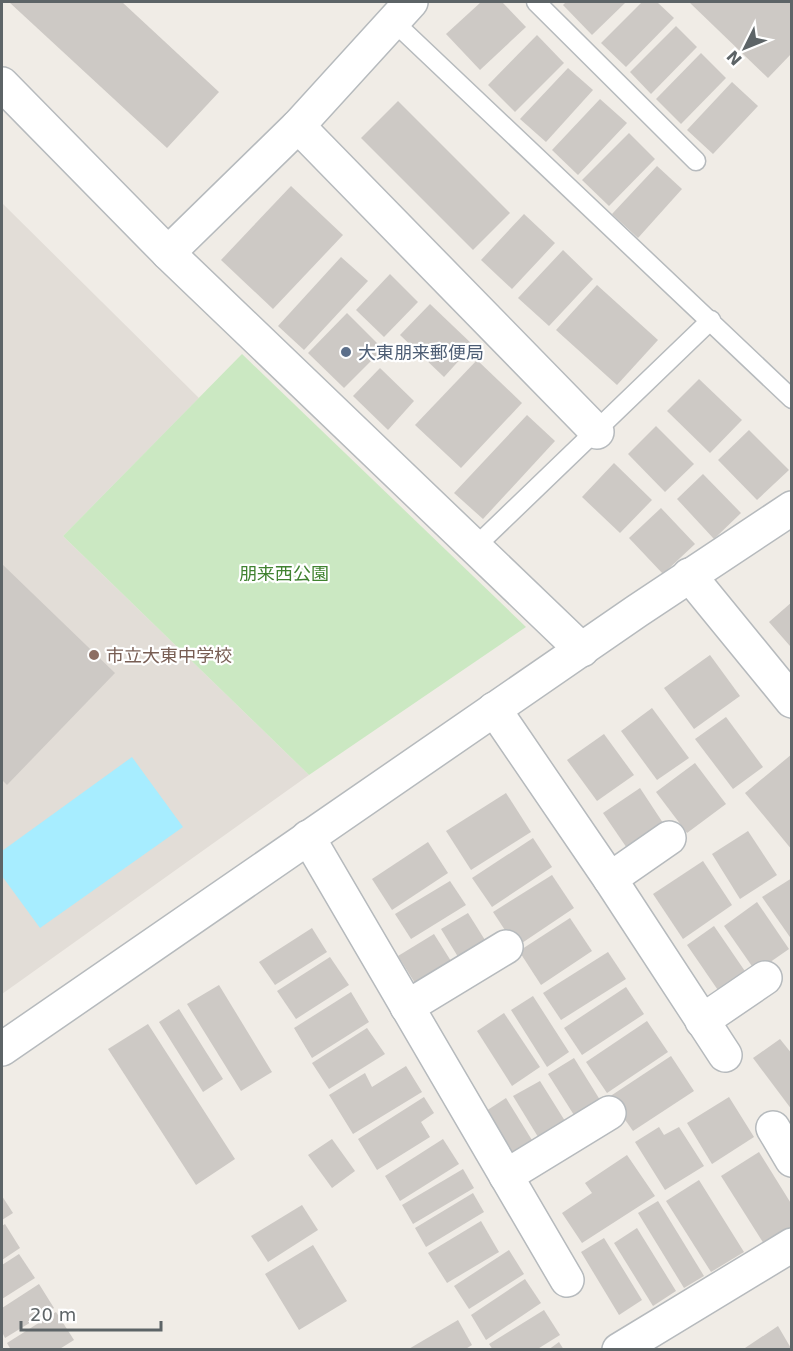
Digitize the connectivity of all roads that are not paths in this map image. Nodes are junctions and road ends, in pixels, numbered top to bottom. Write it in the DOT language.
graph roads {
  1 [pos="536,2"];
  2 [pos="402,11"];
  3 [pos="2,84"];
  4 [pos="298,126"];
  5 [pos="696,161"];
  6 [pos="168,253"];
  7 [pos="711,320"];
  8 [pos="792,399"];
  9 [pos="597,432"];
  10 [pos="792,508"];
  11 [pos="475,547"];
  12 [pos="689,575"];
  13 [pos="582,650"];
  14 [pos="792,701"];
  15 [pos="494,709"];
  16 [pos="308,837"];
  17 [pos="669,838"];
  18 [pos="610,879"];
  19 [pos="506,947"];
  20 [pos="765,978"];
  21 [pos="407,1007"];
  22 [pos="702,1021"];
  23 [pos="2,1049"];
  24 [pos="725,1056"];
  25 [pos="609,1113"];
  26 [pos="773,1128"];
  27 [pos="792,1160"];
  28 [pos="506,1176"];
  29 [pos="792,1245"];
  30 [pos="567,1280"];
  31 [pos="619,1350"];
  1 -- 5 [label="lane"];
  2 -- 4 [label="street"];
  2 -- 7 [label="lane"];
  3 -- 6 [label="street"];
  4 -- 6 [label="street"];
  4 -- 9 [label="street"];
  6 -- 11 [label="street"];
  7 -- 8 [label="lane"];
  7 -- 9 [label="lane"];
  9 -- 11 [label="lane"];
  10 -- 12 [label="street"];
  11 -- 13 [label="street"];
  12 -- 13 [label="street"];
  12 -- 14 [label="street"];
  13 -- 15 [label="street"];
  15 -- 16 [label="street"];
  15 -- 18 [label="street"];
  16 -- 21 [label="street"];
  16 -- 23 [label="street"];
  17 -- 18 [label="street"];
  18 -- 22 [label="street"];
  19 -- 21 [label="street"];
  20 -- 22 [label="street"];
  21 -- 28 [label="street"];
  22 -- 24 [label="street"];
  25 -- 28 [label="street"];
  26 -- 27 [label="street"];
  28 -- 30 [label="street"];
  29 -- 31 [label="street"];
}
